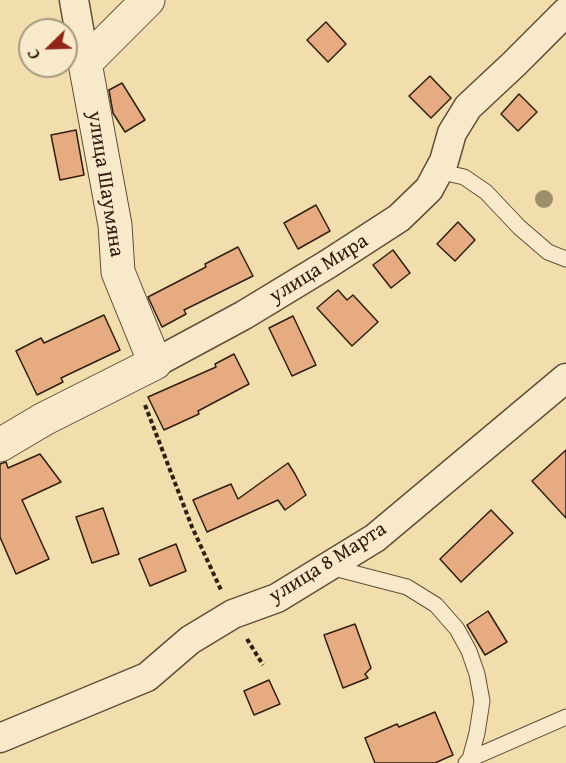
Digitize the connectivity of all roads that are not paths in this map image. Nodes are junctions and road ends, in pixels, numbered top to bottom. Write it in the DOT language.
graph roads {
  1 [pos="74,0"];
  2 [pos="148,0"];
  3 [pos="566,12"];
  4 [pos="86,63"];
  5 [pos="438,171"];
  6 [pos="548,252"];
  7 [pos="566,259"];
  8 [pos="566,271"];
  9 [pos="155,363"];
  10 [pos="566,378"];
  11 [pos="0,445"];
  12 [pos="328,567"];
  13 [pos="566,717"];
  14 [pos="0,738"];
  15 [pos="468,761"];
  1 -- 4 [label="street, улица Шаумяна"];
  2 -- 4 [label="street"];
  3 -- 5 [label="street, улица Мира"];
  4 -- 9 [label="street, улица Шаумяна"];
  5 -- 6 [label="lane"];
  5 -- 9 [label="street, улица Мира"];
  6 -- 7 [label="lane"];
  6 -- 8 [label="lane"];
  9 -- 11 [label="street, улица Мира"];
  10 -- 12 [label="street, улица 8 Марта"];
  12 -- 14 [label="street, улица 8 Марта"];
  12 -- 15 [label="lane"];
  13 -- 15 [label="lane"];
}
